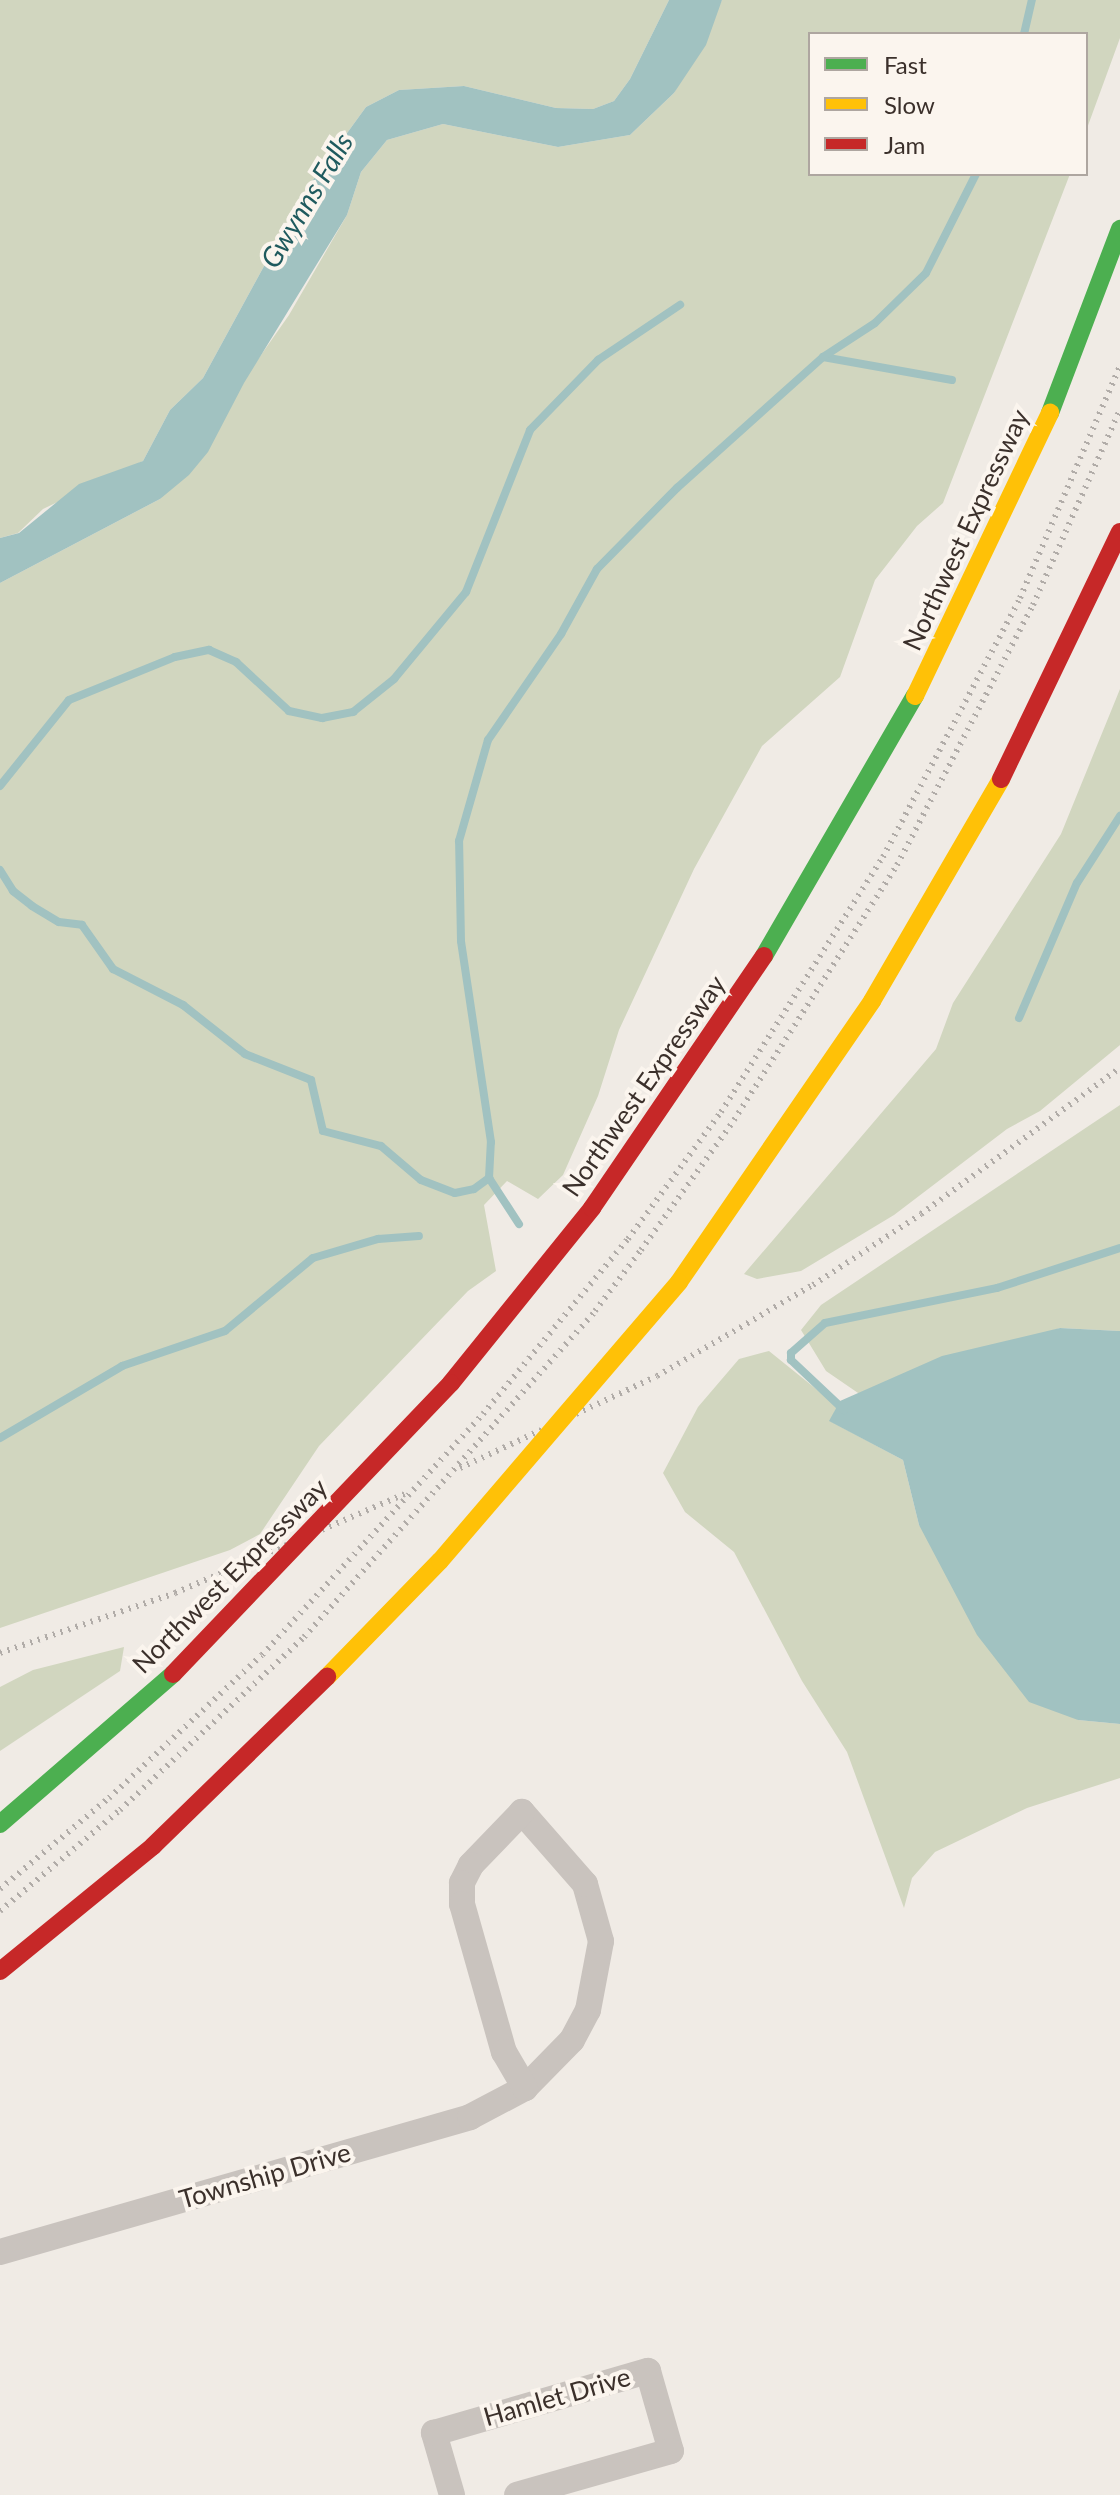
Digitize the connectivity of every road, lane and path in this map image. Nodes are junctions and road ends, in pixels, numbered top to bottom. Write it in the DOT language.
graph roads {
  1 [pos="1120,229"];
  2 [pos="1120,532"];
  3 [pos="0,1824"];
  4 [pos="0,1971"];
  5 [pos="525,2088"];
  6 [pos="0,2252"];
  7 [pos="452,2495"];
  8 [pos="517,2495"];
  1 -- 3 [label="highway, Northwest Expressway, bridge"];
  2 -- 4 [label="highway, bridge"];
  5 -- 5 [label="street, Township Drive"];
  5 -- 6 [label="street, Township Drive"];
  7 -- 8 [label="street, Hamlet Drive"];
}
